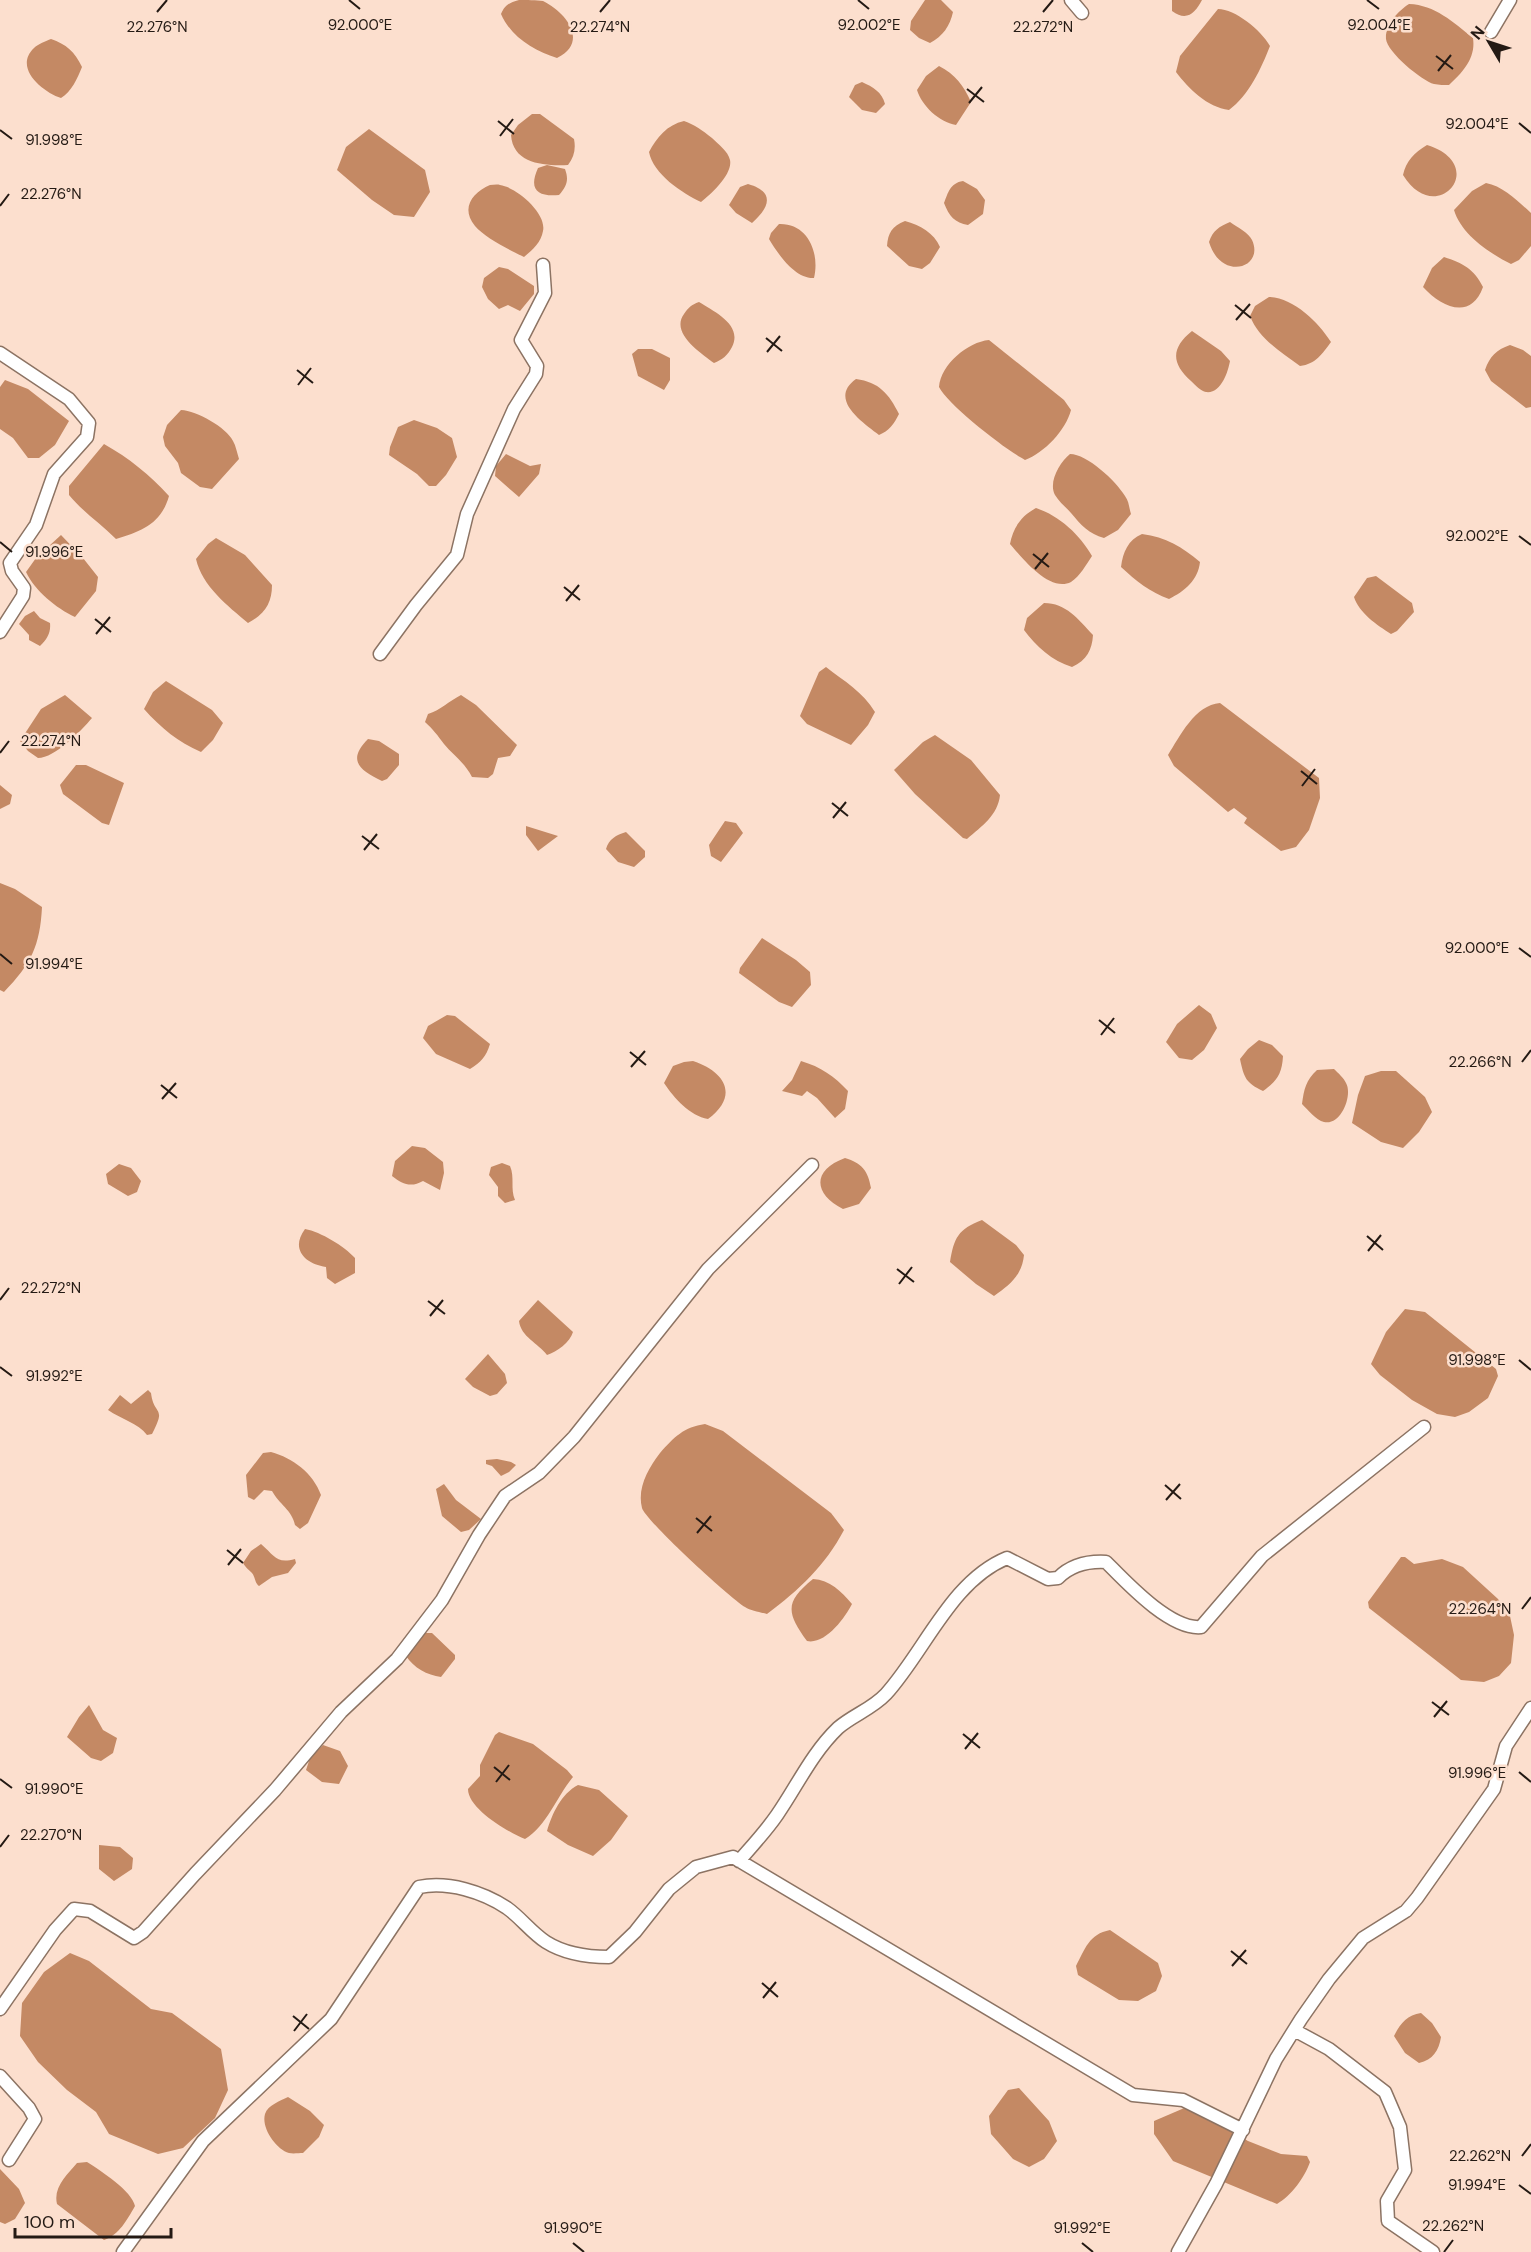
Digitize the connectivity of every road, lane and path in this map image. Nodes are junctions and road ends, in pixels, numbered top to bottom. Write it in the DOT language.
graph roads {
  1 [pos="1071,0"];
  2 [pos="1510,0"];
  3 [pos="1082,13"];
  4 [pos="1491,32"];
  5 [pos="543,265"];
  6 [pos="0,353"];
  7 [pos="0,632"];
  8 [pos="380,654"];
  9 [pos="812,1165"];
  10 [pos="1424,1427"];
  11 [pos="1531,1708"];
  12 [pos="739,1861"];
  13 [pos="0,2009"];
  14 [pos="1294,2030"];
  15 [pos="0,2076"];
  16 [pos="1243,2130"];
  17 [pos="9,2160"];
  18 [pos="123,2252"];
  19 [pos="1178,2252"];
  20 [pos="1433,2252"];
  1 -- 3 [label="street"];
  2 -- 4 [label="street"];
  5 -- 8 [label="street"];
  6 -- 7 [label="street"];
  9 -- 13 [label="street"];
  10 -- 12 [label="street"];
  11 -- 14 [label="street"];
  12 -- 16 [label="street"];
  12 -- 18 [label="street"];
  14 -- 16 [label="street"];
  14 -- 20 [label="street"];
  15 -- 17 [label="street"];
  16 -- 19 [label="street"];
}
